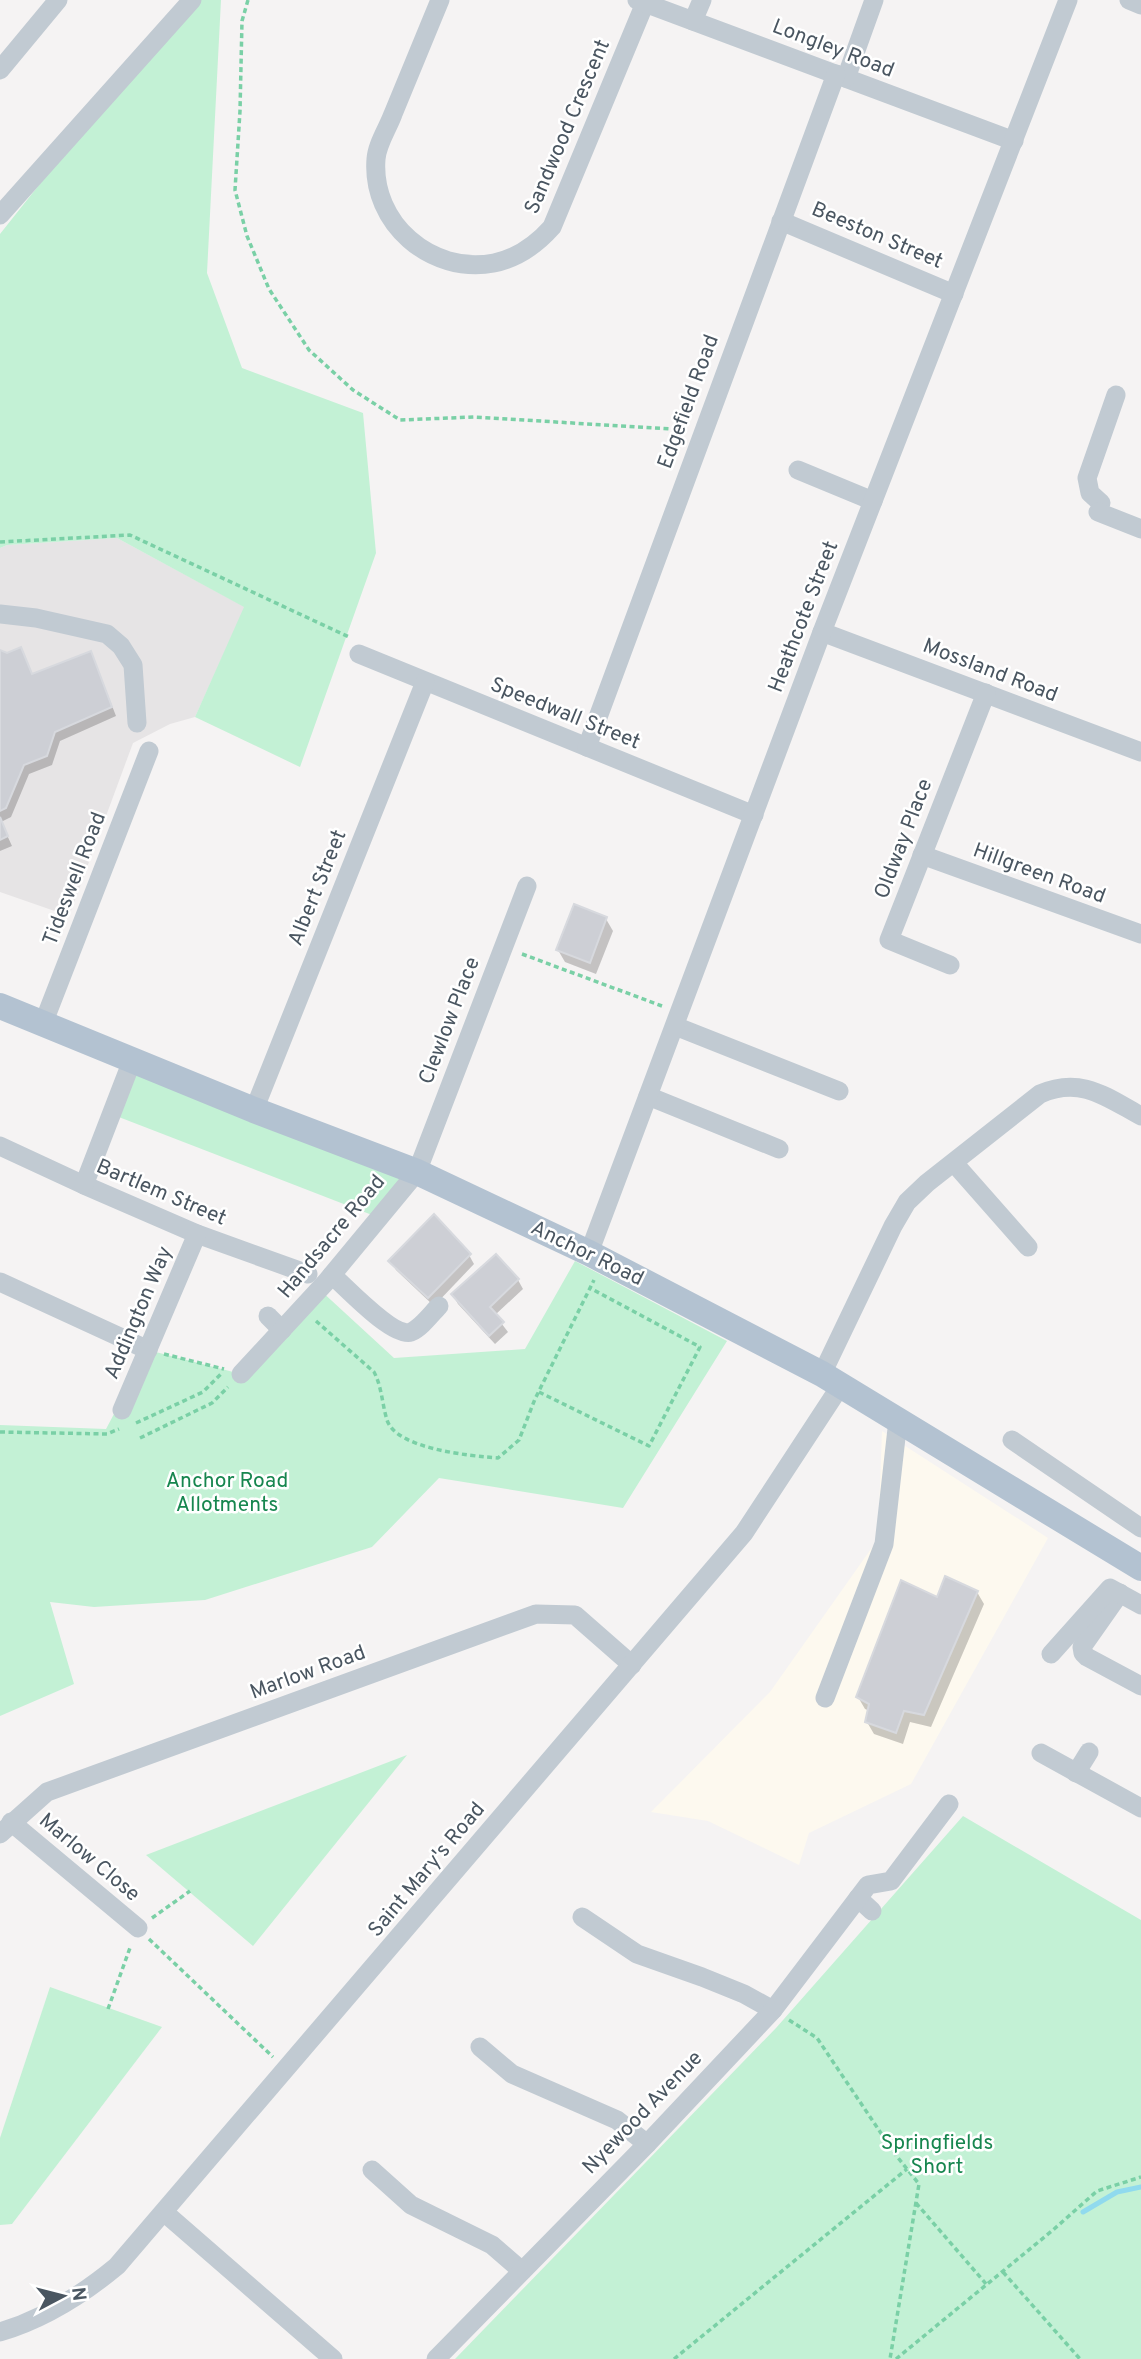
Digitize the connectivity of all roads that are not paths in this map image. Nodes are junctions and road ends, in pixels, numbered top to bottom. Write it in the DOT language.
graph roads {
  1 [pos="58,0"];
  2 [pos="192,0"];
  3 [pos="440,0"];
  4 [pos="702,0"];
  5 [pos="874,0"];
  6 [pos="1069,0"];
  7 [pos="1129,0"];
  8 [pos="641,1"];
  9 [pos="1141,5"];
  10 [pos="693,21"];
  11 [pos="0,69"];
  12 [pos="841,76"];
  13 [pos="1014,141"];
  14 [pos="0,215"];
  15 [pos="781,221"];
  16 [pos="954,294"];
  17 [pos="1116,395"];
  18 [pos="798,470"];
  19 [pos="873,501"];
  20 [pos="1141,529"];
  21 [pos="0,614"];
  22 [pos="822,632"];
  23 [pos="359,654"];
  24 [pos="425,682"];
  25 [pos="986,693"];
  26 [pos="137,723"];
  27 [pos="587,747"];
  28 [pos="149,751"];
  29 [pos="1141,752"];
  30 [pos="754,815"];
  31 [pos="922,855"];
  32 [pos="527,886"];
  33 [pos="1141,934"];
  34 [pos="950,965"];
  35 [pos="0,1006"];
  36 [pos="678,1019"];
  37 [pos="43,1024"];
  38 [pos="134,1060"];
  39 [pos="839,1091"];
  40 [pos="648,1096"];
  41 [pos="254,1111"];
  42 [pos="1141,1116"];
  43 [pos="0,1146"];
  44 [pos="779,1149"];
  45 [pos="954,1163"];
  46 [pos="417,1172"];
  47 [pos="84,1185"];
  48 [pos="197,1234"];
  49 [pos="1028,1247"];
  50 [pos="596,1257"];
  51 [pos="308,1274"];
  52 [pos="332,1275"];
  53 [pos="0,1282"];
  54 [pos="439,1306"];
  55 [pos="148,1350"];
  56 [pos="241,1374"];
  57 [pos="832,1380"];
  58 [pos="122,1410"];
  59 [pos="898,1420"];
  60 [pos="1012,1440"];
  61 [pos="1141,1528"];
  62 [pos="1141,1568"];
  63 [pos="1115,1591"];
  64 [pos="1141,1605"];
  65 [pos="1051,1654"];
  66 [pos="632,1665"];
  67 [pos="1141,1686"];
  68 [pos="825,1698"];
  69 [pos="1089,1752"];
  70 [pos="1041,1753"];
  71 [pos="1076,1773"];
  72 [pos="949,1804"];
  73 [pos="1141,1808"];
  74 [pos="6,1828"];
  75 [pos="582,1917"];
  76 [pos="138,1928"];
  77 [pos="772,2010"];
  78 [pos="480,2047"];
  79 [pos="647,2144"];
  80 [pos="372,2170"];
  81 [pos="165,2213"];
  82 [pos="522,2271"];
  83 [pos="0,2332"];
  84 [pos="310,2352"];
  85 [pos="332,2359"];
  86 [pos="436,2359"];
  1 -- 11 [label="street"];
  2 -- 14 [label="street"];
  3 -- 8 [label="street, Sandwood Crescent"];
  4 -- 10 [label="street"];
  5 -- 12 [label="street, Edgefield Road"];
  6 -- 13 [label="street, Heathcote Street"];
  7 -- 9 [label="street"];
  8 -- 10 [label="street, Longley Road"];
  10 -- 12 [label="street, Longley Road"];
  12 -- 13 [label="street, Longley Road"];
  12 -- 15 [label="street, Edgefield Road"];
  13 -- 16 [label="street, Heathcote Street"];
  15 -- 16 [label="street, Beeston Street"];
  15 -- 27 [label="street, Edgefield Road"];
  16 -- 19 [label="street, Heathcote Street"];
  17 -- 20 [label="street"];
  18 -- 19 [label="street"];
  19 -- 22 [label="street, Heathcote Street"];
  21 -- 26 [label="street"];
  22 -- 25 [label="street, Mossland Road"];
  22 -- 30 [label="street, Heathcote Street"];
  23 -- 24 [label="street, Speedwall Street"];
  24 -- 27 [label="street, Speedwall Street"];
  24 -- 41 [label="street, Albert Street"];
  25 -- 29 [label="street, Mossland Road"];
  25 -- 31 [label="street, Oldway Place"];
  27 -- 30 [label="street, Speedwall Street"];
  28 -- 37 [label="street, Tideswell Road"];
  30 -- 36 [label="street, Heathcote Street"];
  31 -- 33 [label="street, Hillgreen Road"];
  31 -- 34 [label="street, Oldway Place"];
  32 -- 46 [label="street, Clewlow Place"];
  35 -- 37 [label="main road, Anchor Road"];
  36 -- 39 [label="street"];
  36 -- 40 [label="street, Heathcote Street"];
  37 -- 38 [label="main road, Anchor Road"];
  38 -- 41 [label="main road, Anchor Road"];
  38 -- 47 [label="street"];
  40 -- 44 [label="street"];
  40 -- 50 [label="street, Heathcote Street"];
  41 -- 46 [label="main road, Anchor Road"];
  42 -- 45 [label="street, Saint Mary's Road"];
  43 -- 47 [label="street, Bartlem Street"];
  45 -- 49 [label="street"];
  45 -- 57 [label="street, Saint Mary's Road"];
  46 -- 50 [label="main road, Anchor Road"];
  46 -- 52 [label="street, Handsacre Road"];
  47 -- 48 [label="street, Bartlem Street"];
  48 -- 51 [label="street, Bartlem Street"];
  48 -- 55 [label="street, Addington Way"];
  50 -- 57 [label="main road, Anchor Road"];
  52 -- 54 [label="street"];
  52 -- 56 [label="street, Handsacre Road"];
  53 -- 55 [label="street"];
  55 -- 58 [label="street, Addington Way"];
  57 -- 59 [label="main road, Anchor Road"];
  57 -- 66 [label="street, Saint Mary's Road"];
  59 -- 62 [label="main road, Anchor Road"];
  59 -- 68 [label="street"];
  60 -- 61 [label="street"];
  63 -- 64 [label="street"];
  63 -- 65 [label="street"];
  63 -- 67 [label="street"];
  66 -- 74 [label="street, Marlow Road"];
  66 -- 81 [label="street, Saint Mary's Road"];
  69 -- 71 [label="street"];
  70 -- 71 [label="street"];
  71 -- 73 [label="street"];
  72 -- 77 [label="street, Nyewood Avenue"];
  74 -- 76 [label="street, Marlow Close"];
  75 -- 77 [label="street"];
  77 -- 79 [label="street, Nyewood Avenue"];
  78 -- 79 [label="street"];
  79 -- 82 [label="street, Nyewood Avenue"];
  80 -- 82 [label="street"];
  81 -- 83 [label="street, Saint Mary's Road"];
  81 -- 84 [label="street"];
  82 -- 86 [label="street, Nyewood Avenue"];
  84 -- 85 [label="street"];
}
